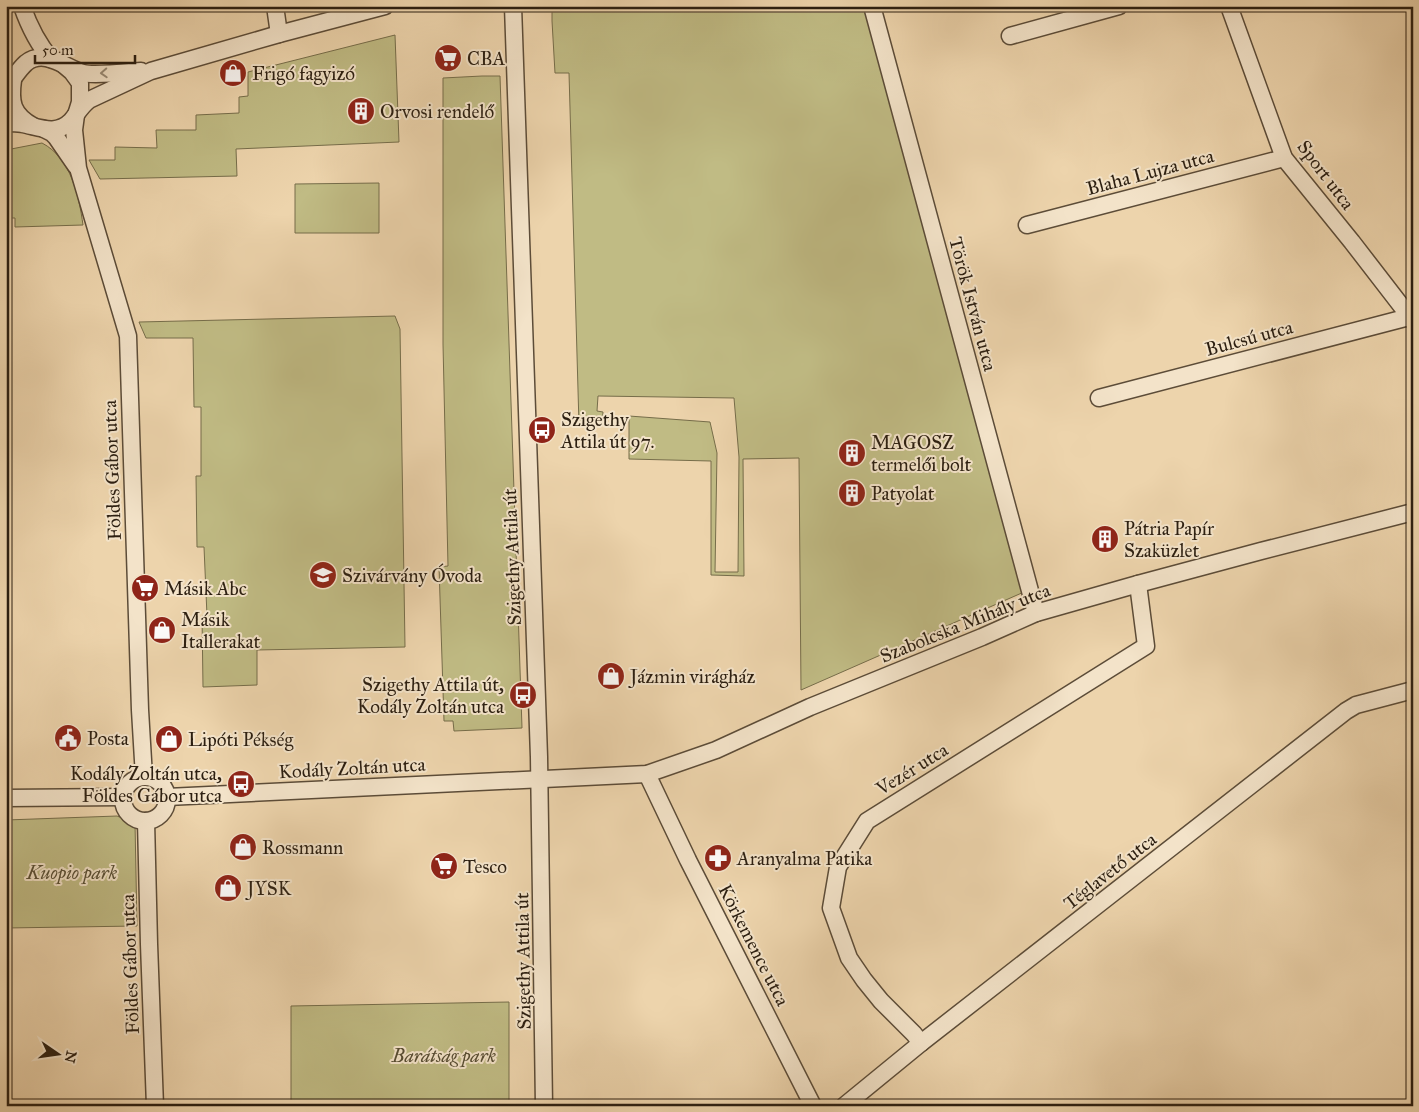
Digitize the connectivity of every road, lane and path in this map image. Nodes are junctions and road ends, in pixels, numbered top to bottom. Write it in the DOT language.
graph roads {
  1 [pos="22,6"];
  2 [pos="275,6"];
  3 [pos="385,6"];
  4 [pos="513,6"];
  5 [pos="872,6"];
  6 [pos="1119,6"];
  7 [pos="1229,6"];
  8 [pos="279,34"];
  9 [pos="1010,36"];
  10 [pos="55,60"];
  11 [pos="26,63"];
  12 [pos="151,71"];
  13 [pos="10,84"];
  14 [pos="76,114"];
  15 [pos="6,123"];
  16 [pos="39,128"];
  17 [pos="1284,158"];
  18 [pos="78,168"];
  19 [pos="1027,225"];
  20 [pos="1411,319"];
  21 [pos="1099,398"];
  22 [pos="1413,512"];
  23 [pos="1138,584"];
  24 [pos="1036,613"];
  25 [pos="1413,690"];
  26 [pos="647,774"];
  27 [pos="144,777"];
  28 [pos="539,780"];
  29 [pos="123,797"];
  30 [pos="168,797"];
  31 [pos="6,798"];
  32 [pos="146,821"];
  33 [pos="921,1043"];
  34 [pos="155,1106"];
  35 [pos="544,1106"];
  36 [pos="813,1106"];
  37 [pos="844,1106"];
  1 -- 10 [label="street"];
  1 -- 11 [label="street"];
  2 -- 8 [label="street"];
  3 -- 8 [label="street"];
  4 -- 28 [label="street, Szigethy Attila út"];
  5 -- 24 [label="street, Török István utca"];
  6 -- 9 [label="street"];
  7 -- 17 [label="street, Sport utca"];
  8 -- 12 [label="street"];
  10 -- 11 [label="street"];
  12 -- 10 [label="street, one-way"];
  10 -- 14 [label="street"];
  11 -- 13 [label="street"];
  12 -- 14 [label="street"];
  13 -- 16 [label="street"];
  14 -- 16 [label="street"];
  14 -- 18 [label="street, Földes Gábor utca"];
  15 -- 16 [label="street"];
  16 -- 18 [label="street, Földes Gábor utca"];
  17 -- 19 [label="street, Blaha Lujza utca"];
  17 -- 20 [label="street, Sport utca"];
  18 -- 27 [label="street, Földes Gábor utca"];
  20 -- 21 [label="street, Bulcsú utca"];
  22 -- 23 [label="street, Szabolcska Mihály utca"];
  23 -- 24 [label="street, Szabolcska Mihály utca"];
  23 -- 33 [label="street, Vezér utca"];
  24 -- 26 [label="street, Szabolcska Mihály utca"];
  25 -- 33 [label="street, Téglavető utca"];
  26 -- 28 [label="street, Szabolcska Mihály utca"];
  26 -- 36 [label="street, Körkemence utca"];
  27 -- 29 [label="street"];
  27 -- 30 [label="street"];
  28 -- 30 [label="street, Kodály Zoltán utca"];
  28 -- 35 [label="street, Szigethy Attila út"];
  29 -- 31 [label="street"];
  29 -- 32 [label="street"];
  30 -- 32 [label="street"];
  32 -- 34 [label="street, Földes Gábor utca"];
  33 -- 37 [label="street, Téglavető utca"];
}
